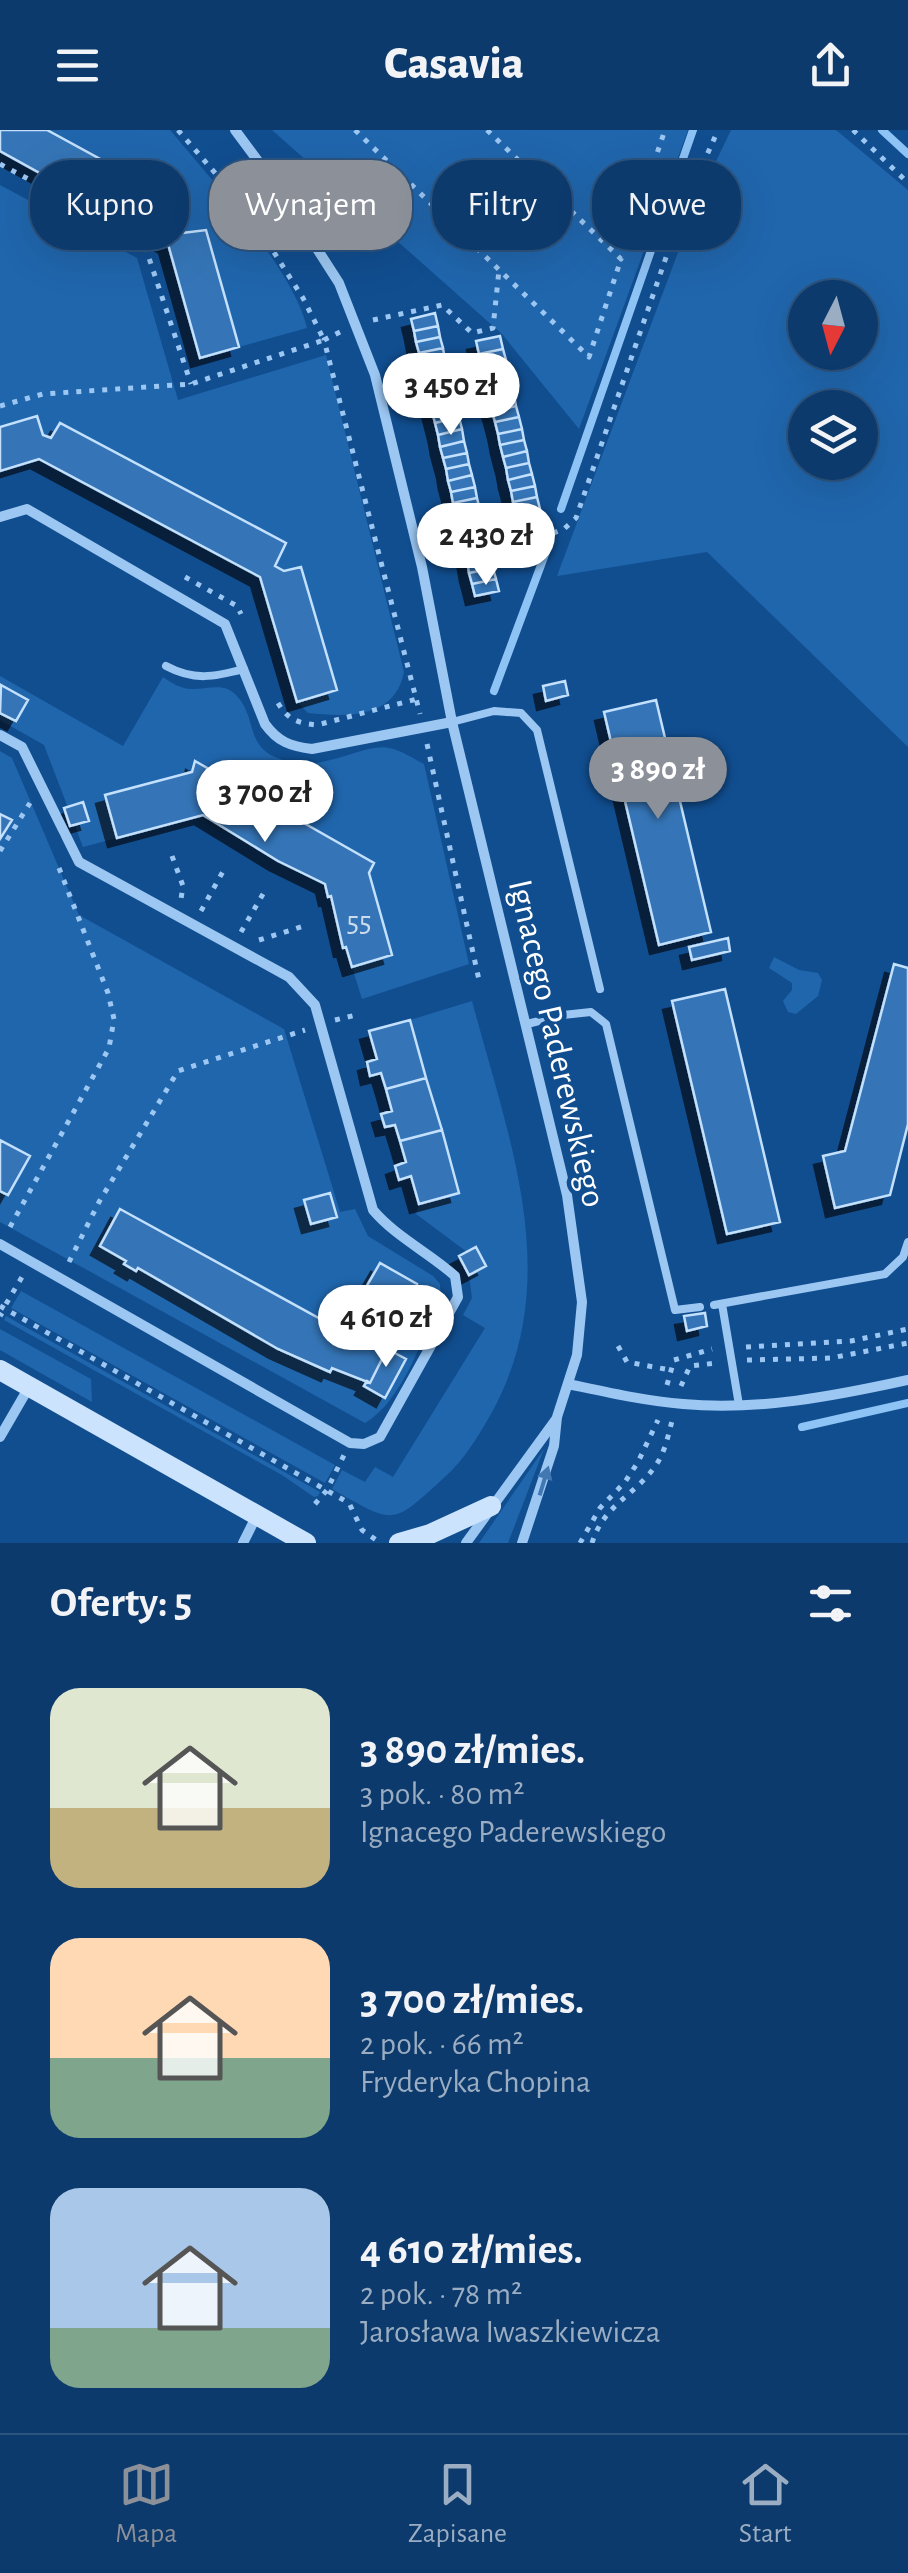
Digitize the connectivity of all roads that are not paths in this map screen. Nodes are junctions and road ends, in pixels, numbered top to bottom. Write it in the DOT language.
graph roads {
  1 [pos="236,130"];
  2 [pos="0,518"];
  3 [pos="166,666"];
  4 [pos="244,669"];
  5 [pos="452,722"];
  6 [pos="0,735"];
  7 [pos="600,988"];
  8 [pos="527,1024"];
  9 [pos="908,1242"];
  10 [pos="0,1244"];
  11 [pos="700,1307"];
  12 [pos="0,1370"];
  13 [pos="908,1380"];
  14 [pos="568,1384"];
  15 [pos="29,1386"];
  16 [pos="739,1405"];
  17 [pos="558,1417"];
  18 [pos="0,1436"];
  19 [pos="491,1506"];
  20 [pos="257,1516"];
  21 [pos="310,1542"];
  22 [pos="243,1543"];
  23 [pos="399,1543"];
  24 [pos="466,1543"];
  25 [pos="522,1543"];
  1 -- 5 [label="street, Ignacego Paderewskiego"];
  2 -- 4 [label="street"];
  3 -- 4 [label="lane"];
  4 -- 5 [label="street"];
  5 -- 7 [label="lane"];
  5 -- 8 [label="street, Ignacego Paderewskiego"];
  6 -- 10 [label="street"];
  8 -- 11 [label="lane"];
  8 -- 14 [label="street, Ignacego Paderewskiego"];
  9 -- 16 [label="lane"];
  12 -- 15 [label="street"];
  13 -- 16 [label="street"];
  14 -- 16 [label="street"];
  14 -- 17 [label="street, Ignacego Paderewskiego"];
  15 -- 18 [label="street"];
  15 -- 20 [label="street"];
  17 -- 19 [label="street, Ignacego Paderewskiego"];
  25 -- 17 [label="street, Ignacego Paderewskiego, one-way"];
  19 -- 23 [label="street"];
  19 -- 24 [label="street, Ignacego Paderewskiego"];
  20 -- 21 [label="street"];
  20 -- 22 [label="street"];
}
